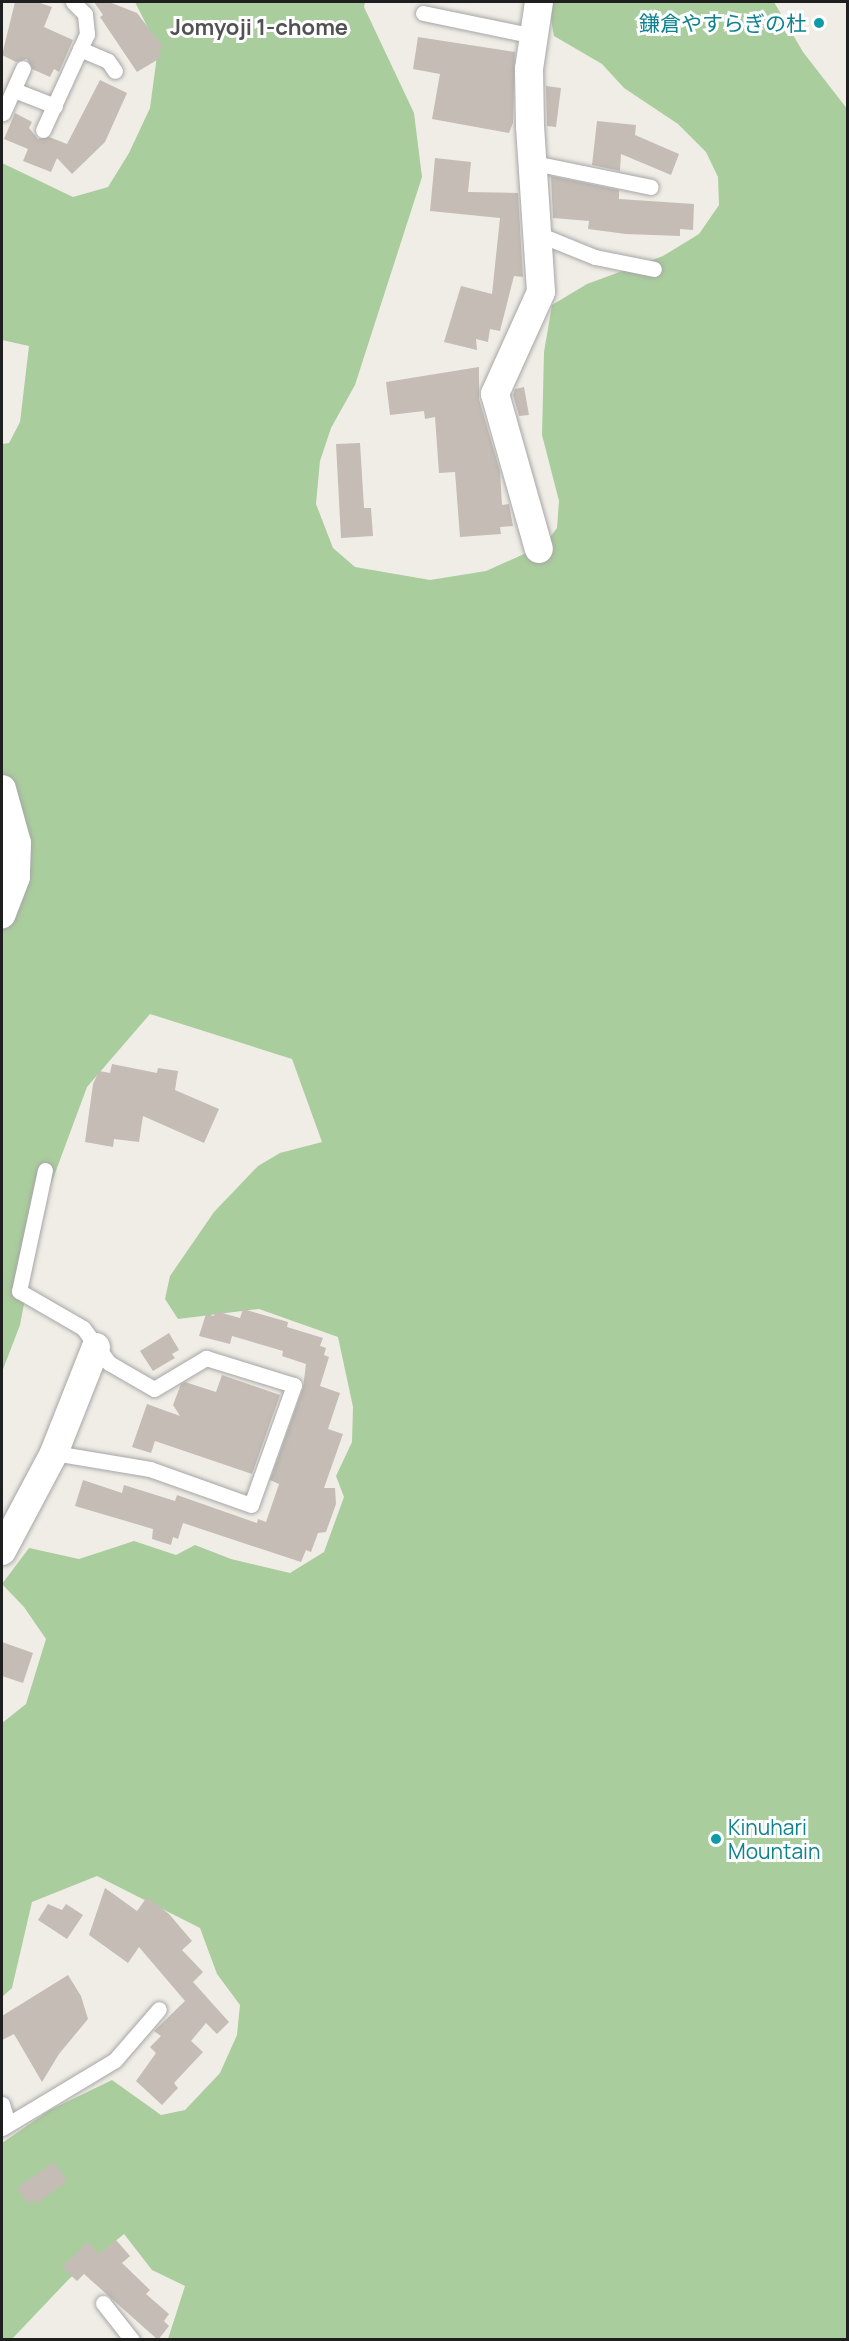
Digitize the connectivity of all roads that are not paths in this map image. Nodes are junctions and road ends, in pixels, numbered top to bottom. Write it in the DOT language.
graph roads {
  1 [pos="73,2"];
  2 [pos="538,2"];
  3 [pos="423,13"];
  4 [pos="534,36"];
  5 [pos="80,49"];
  6 [pos="23,68"];
  7 [pos="115,70"];
  8 [pos="14,90"];
  9 [pos="55,106"];
  10 [pos="3,113"];
  11 [pos="43,130"];
  12 [pos="534,159"];
  13 [pos="628,174"];
  14 [pos="651,187"];
  15 [pos="538,234"];
  16 [pos="654,269"];
  17 [pos="539,549"];
  18 [pos="2,789"];
  19 [pos="2,914"];
  20 [pos="45,1170"];
  21 [pos="96,1347"];
  22 [pos="54,1453"];
  23 [pos="2,1551"];
  24 [pos="159,2009"];
  25 [pos="2,2104"];
  26 [pos="5,2126"];
  27 [pos="102,2303"];
  28 [pos="132,2340"];
  1 -- 5 [label="lane"];
  2 -- 4 [label="street"];
  3 -- 4 [label="lane"];
  4 -- 12 [label="street"];
  5 -- 7 [label="lane"];
  5 -- 9 [label="lane"];
  6 -- 8 [label="lane"];
  8 -- 9 [label="lane"];
  8 -- 10 [label="lane"];
  9 -- 11 [label="lane"];
  12 -- 13 [label="lane"];
  12 -- 14 [label="lane"];
  12 -- 15 [label="street"];
  15 -- 16 [label="lane"];
  15 -- 17 [label="street"];
  18 -- 19 [label="street"];
  20 -- 21 [label="lane"];
  21 -- 22 [label="street"];
  21 -- 22 [label="lane"];
  22 -- 23 [label="street"];
  24 -- 26 [label="lane"];
  25 -- 26 [label="lane"];
  27 -- 28 [label="lane"];
}
